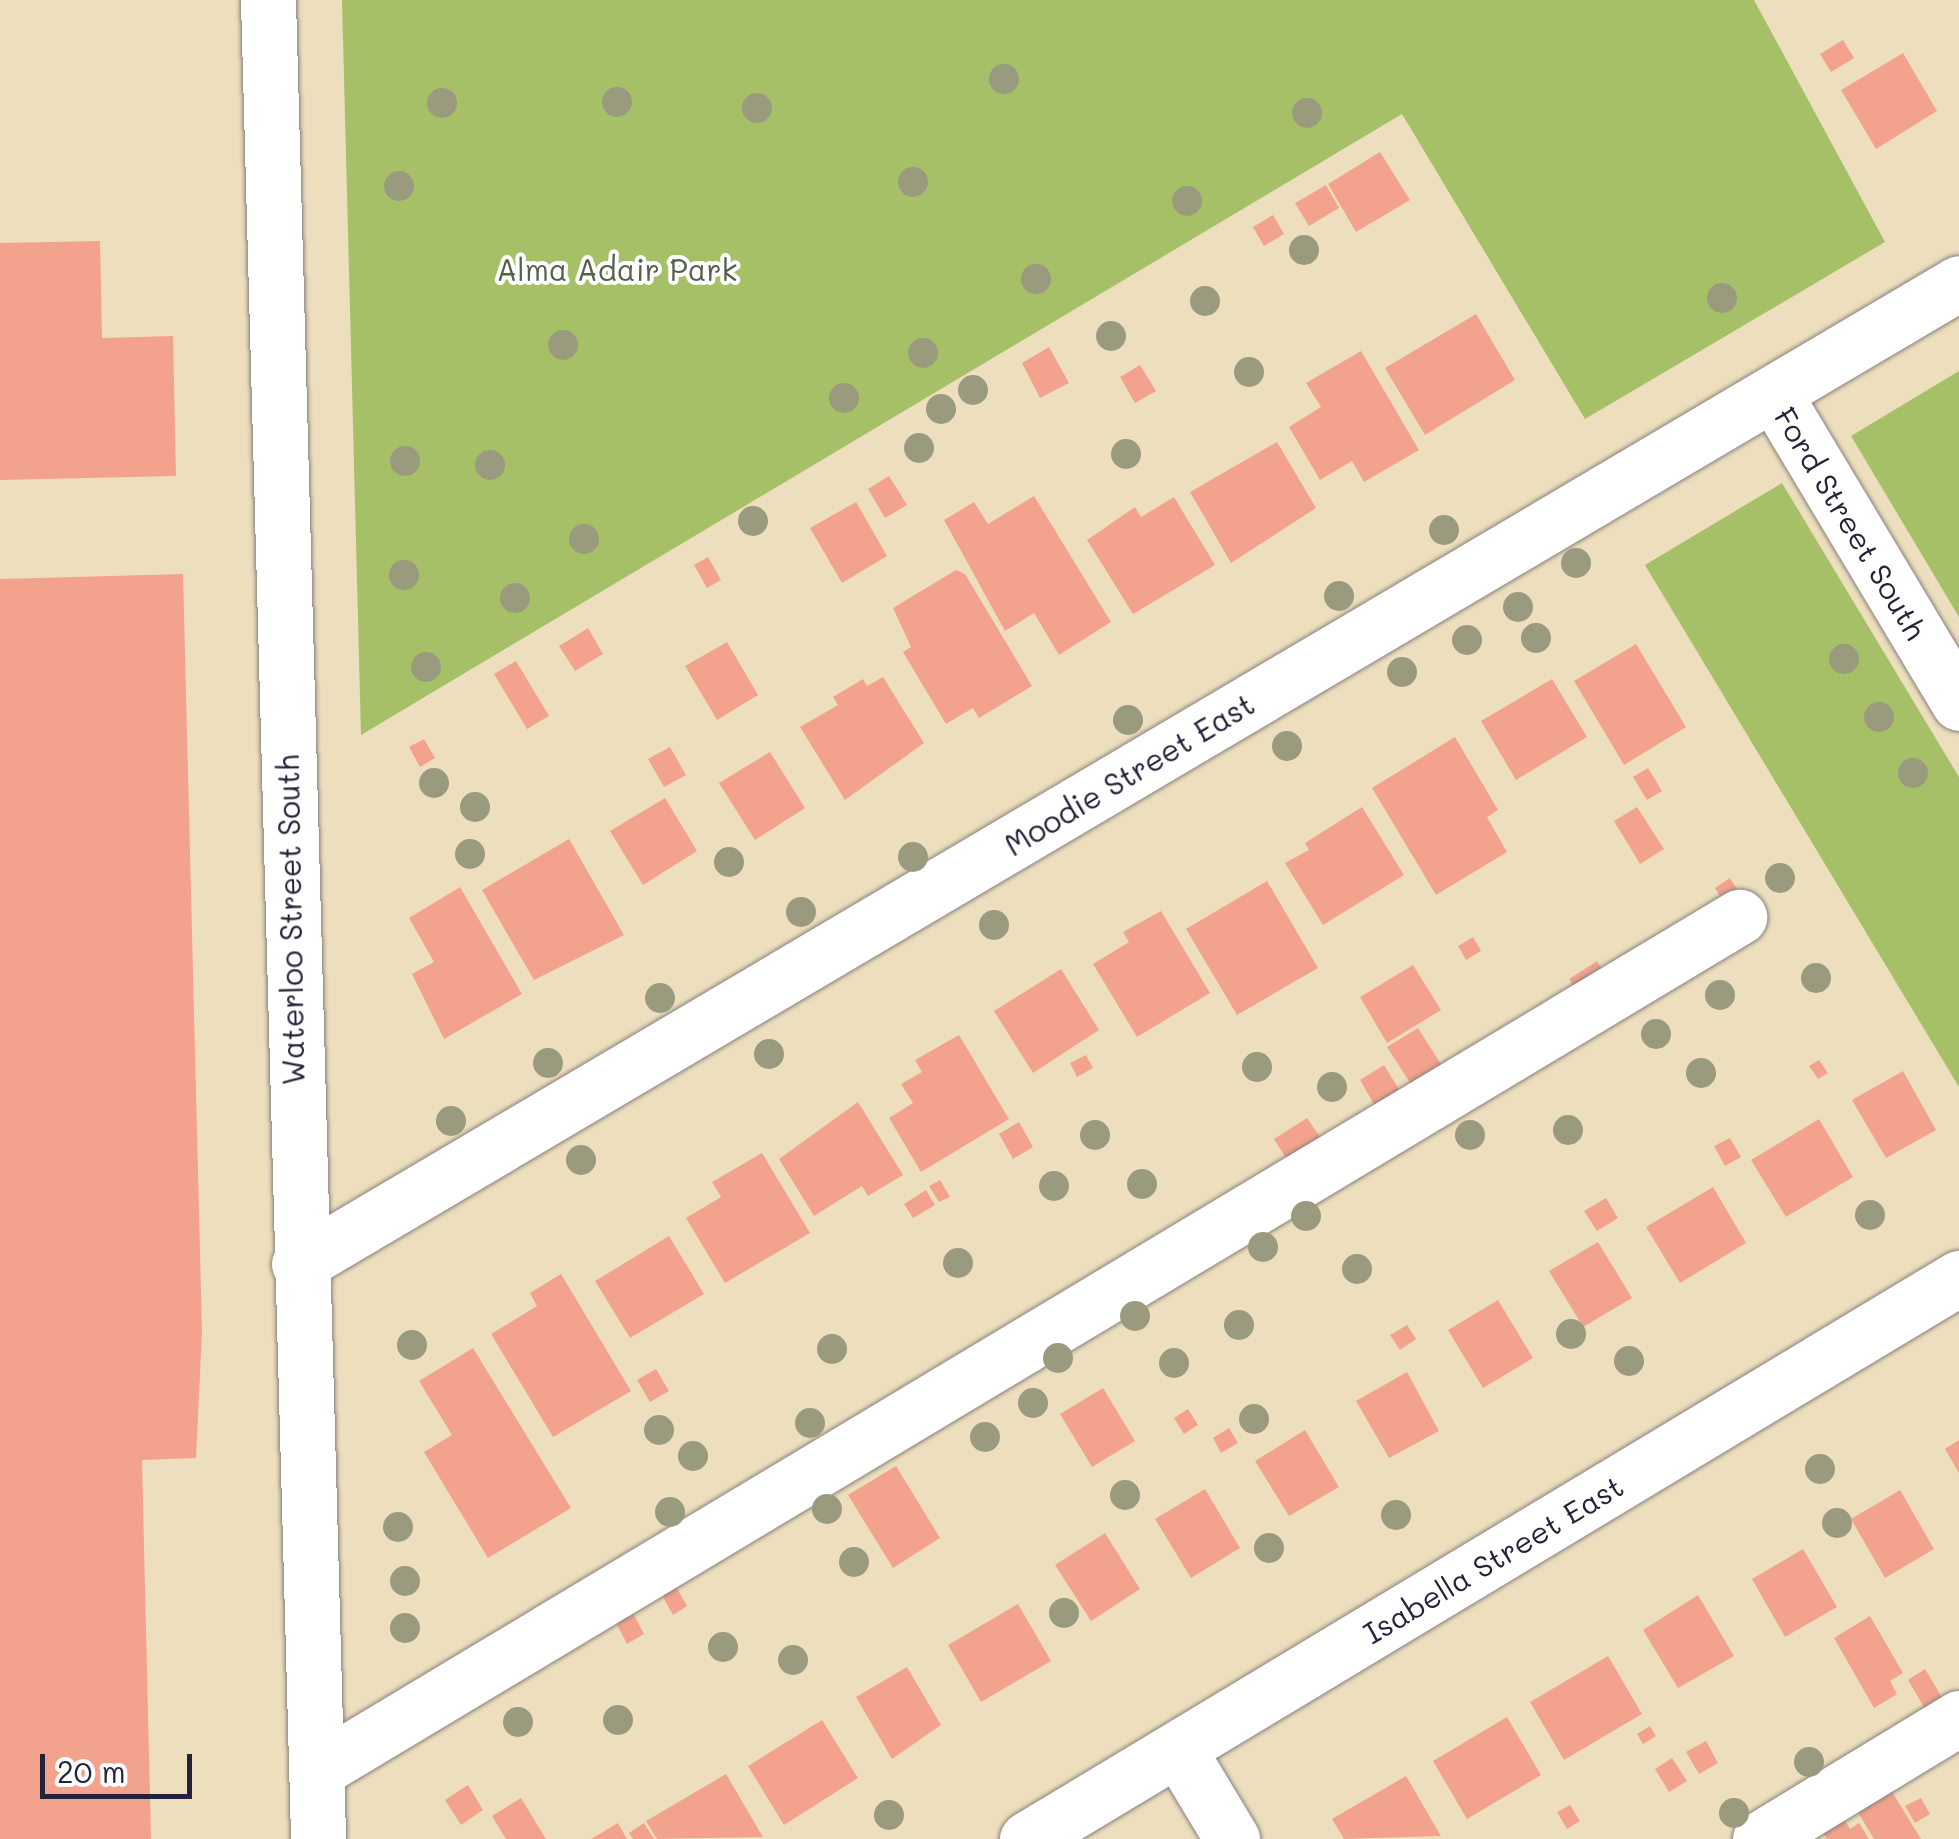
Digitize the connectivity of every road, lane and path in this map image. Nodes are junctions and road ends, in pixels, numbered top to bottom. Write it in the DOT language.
graph roads {
  1 [pos="268,0"];
  2 [pos="1959,283"];
  3 [pos="1774,394"];
  4 [pos="1959,703"];
  5 [pos="1739,917"];
  6 [pos="298,1264"];
  7 [pos="1959,1278"];
  8 [pos="1959,1718"];
  9 [pos="1178,1749"];
  10 [pos="316,1771"];
  11 [pos="318,1839"];
  12 [pos="1026,1839"];
  13 [pos="1232,1839"];
  14 [pos="1760,1839"];
  1 -- 6 [label="street, Waterloo Street South"];
  2 -- 3 [label="street, Moodie Street East"];
  3 -- 4 [label="street, Ford Street South"];
  3 -- 6 [label="street, Moodie Street East"];
  5 -- 10 [label="street"];
  6 -- 10 [label="street, Waterloo Street South"];
  7 -- 9 [label="street, Isabella Street East"];
  8 -- 14 [label="street"];
  9 -- 12 [label="street, Isabella Street East"];
  9 -- 13 [label="street"];
  10 -- 11 [label="street, Waterloo Street South"];
}
